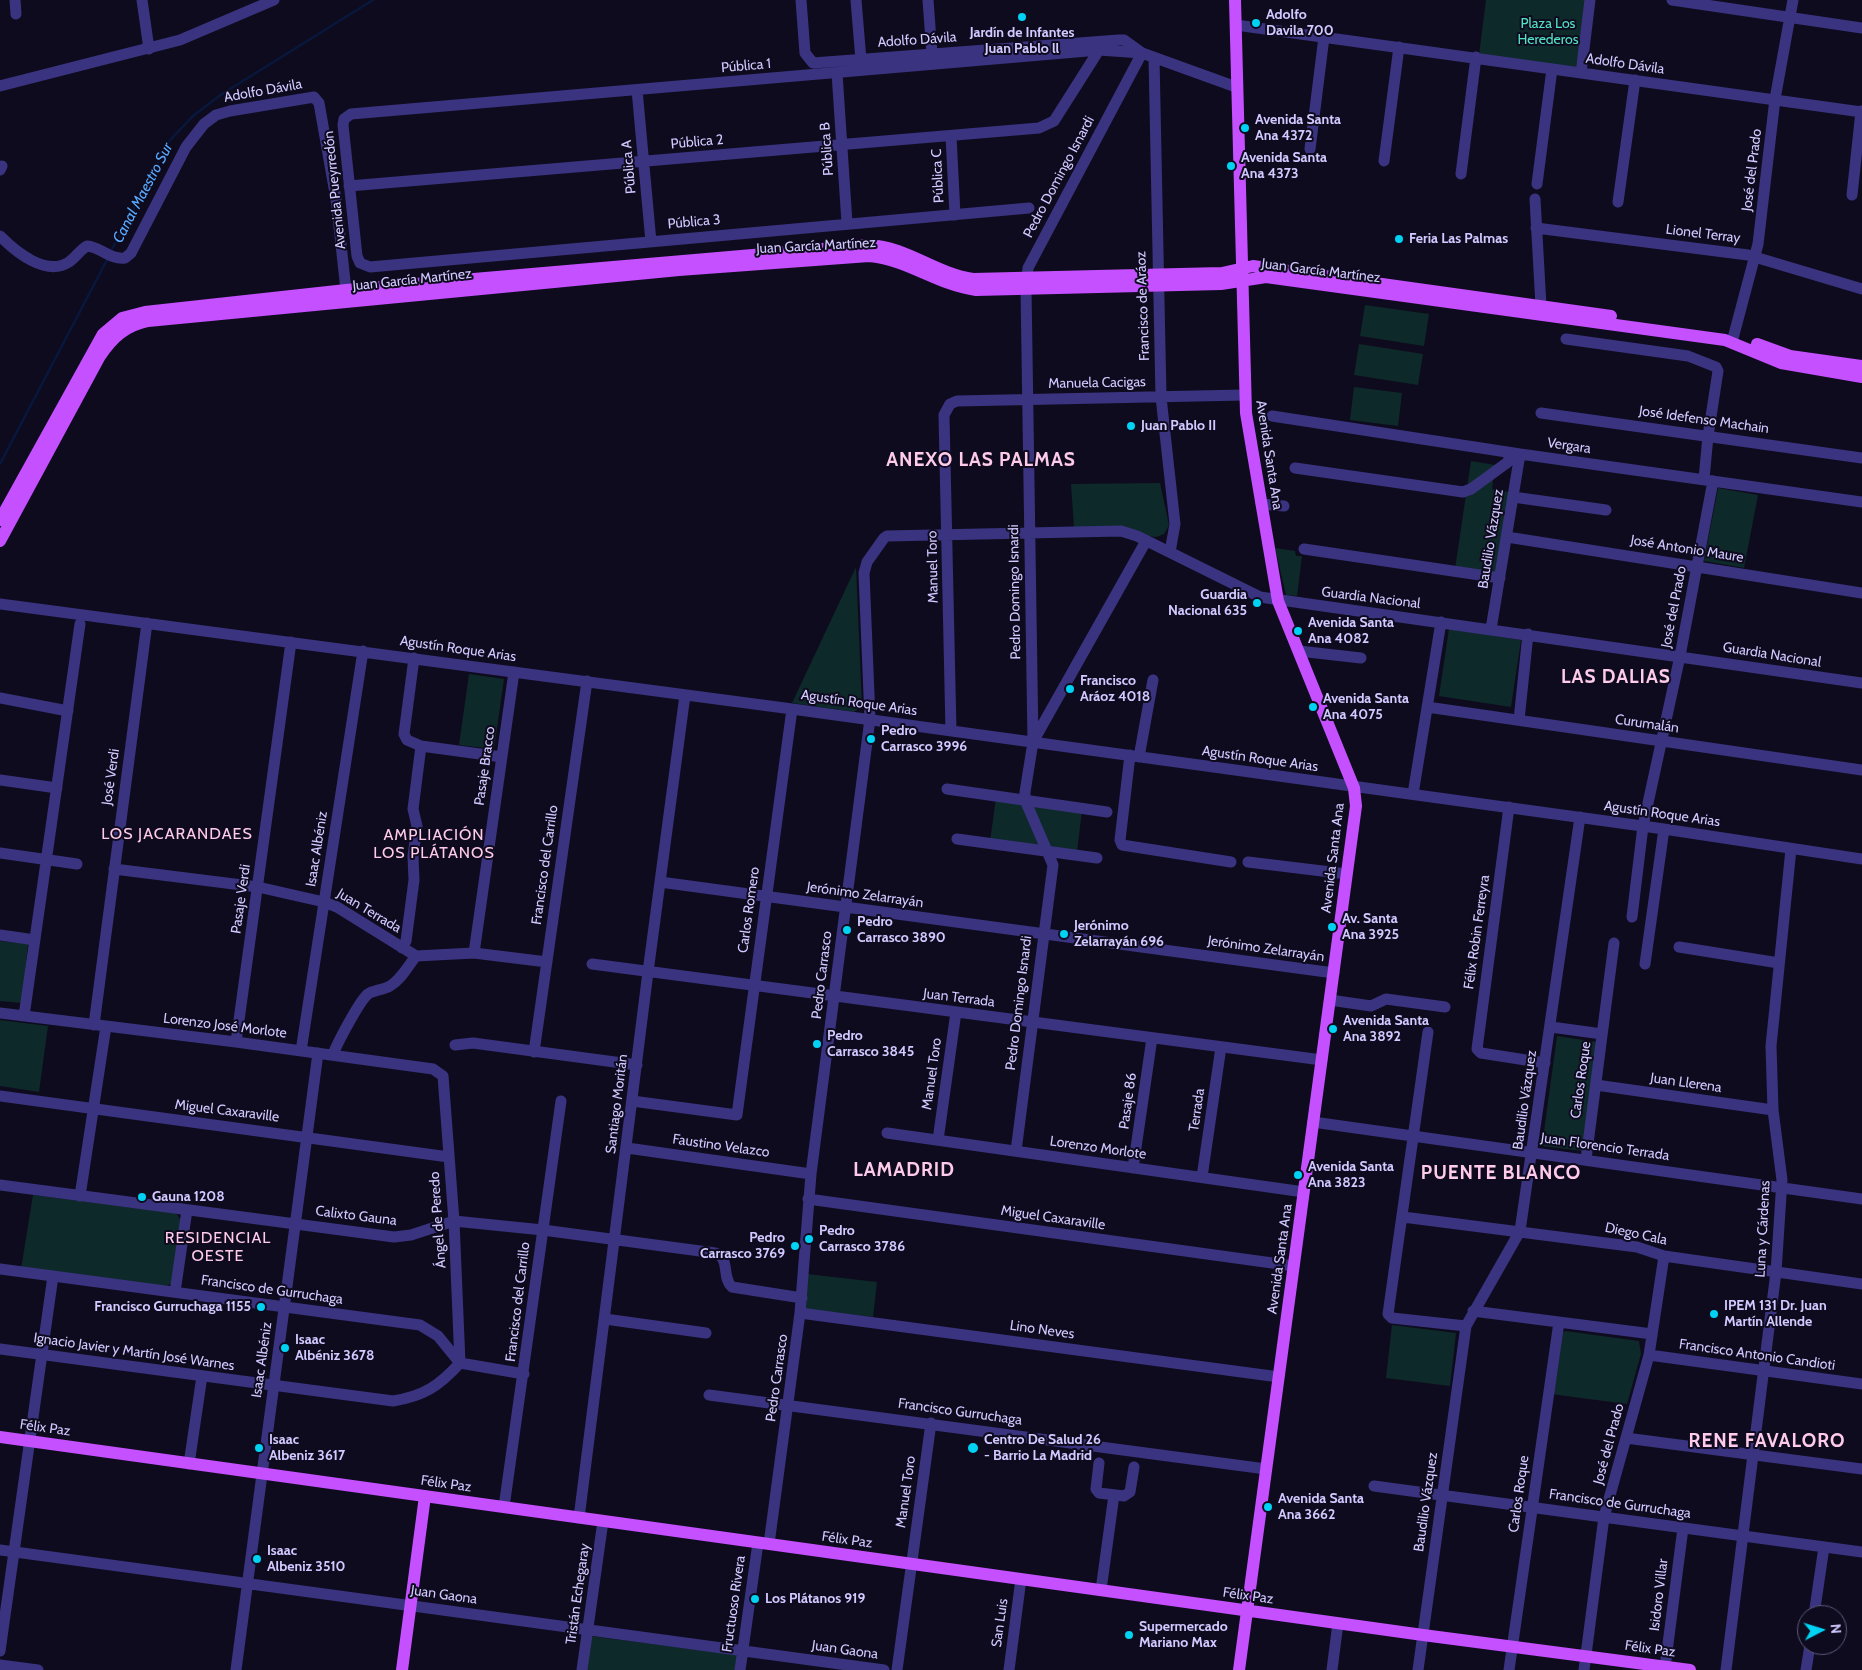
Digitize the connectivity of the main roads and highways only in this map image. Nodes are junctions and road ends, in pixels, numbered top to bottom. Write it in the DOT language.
graph roads {
  1 [pos="1235,0"];
  2 [pos="1241,274"];
  3 [pos="1026,284"];
  4 [pos="1732,337"];
  5 [pos="1862,366"];
  6 [pos="1862,377"];
  7 [pos="0,520"];
  8 [pos="0,541"];
  9 [pos="0,1437"];
  10 [pos="425,1496"];
  11 [pos="1247,1611"];
  12 [pos="402,1670"];
  13 [pos="1239,1670"];
  14 [pos="1690,1670"];
  1 -- 2 [label="main road, Avenida Santa Ana"];
  2 -- 3 [label="main road, Juan García Martínez"];
  2 -- 4 [label="main road, Juan García Martínez"];
  2 -- 4 [label="main road, Juan García Martínez"];
  2 -- 11 [label="main road, Avenida Santa Ana"];
  3 -- 7 [label="main road, Juan García Martínez"];
  3 -- 8 [label="main road, Juan García Martínez"];
  4 -- 5 [label="main road, Juan García Martínez"];
  4 -- 6 [label="main road, Juan García Martínez"];
  9 -- 10 [label="main road, Félix Paz"];
  10 -- 11 [label="main road, Félix Paz"];
  10 -- 12 [label="main road"];
  11 -- 13 [label="main road, Avenida Santa Ana"];
  11 -- 14 [label="main road, Félix Paz"];
}
